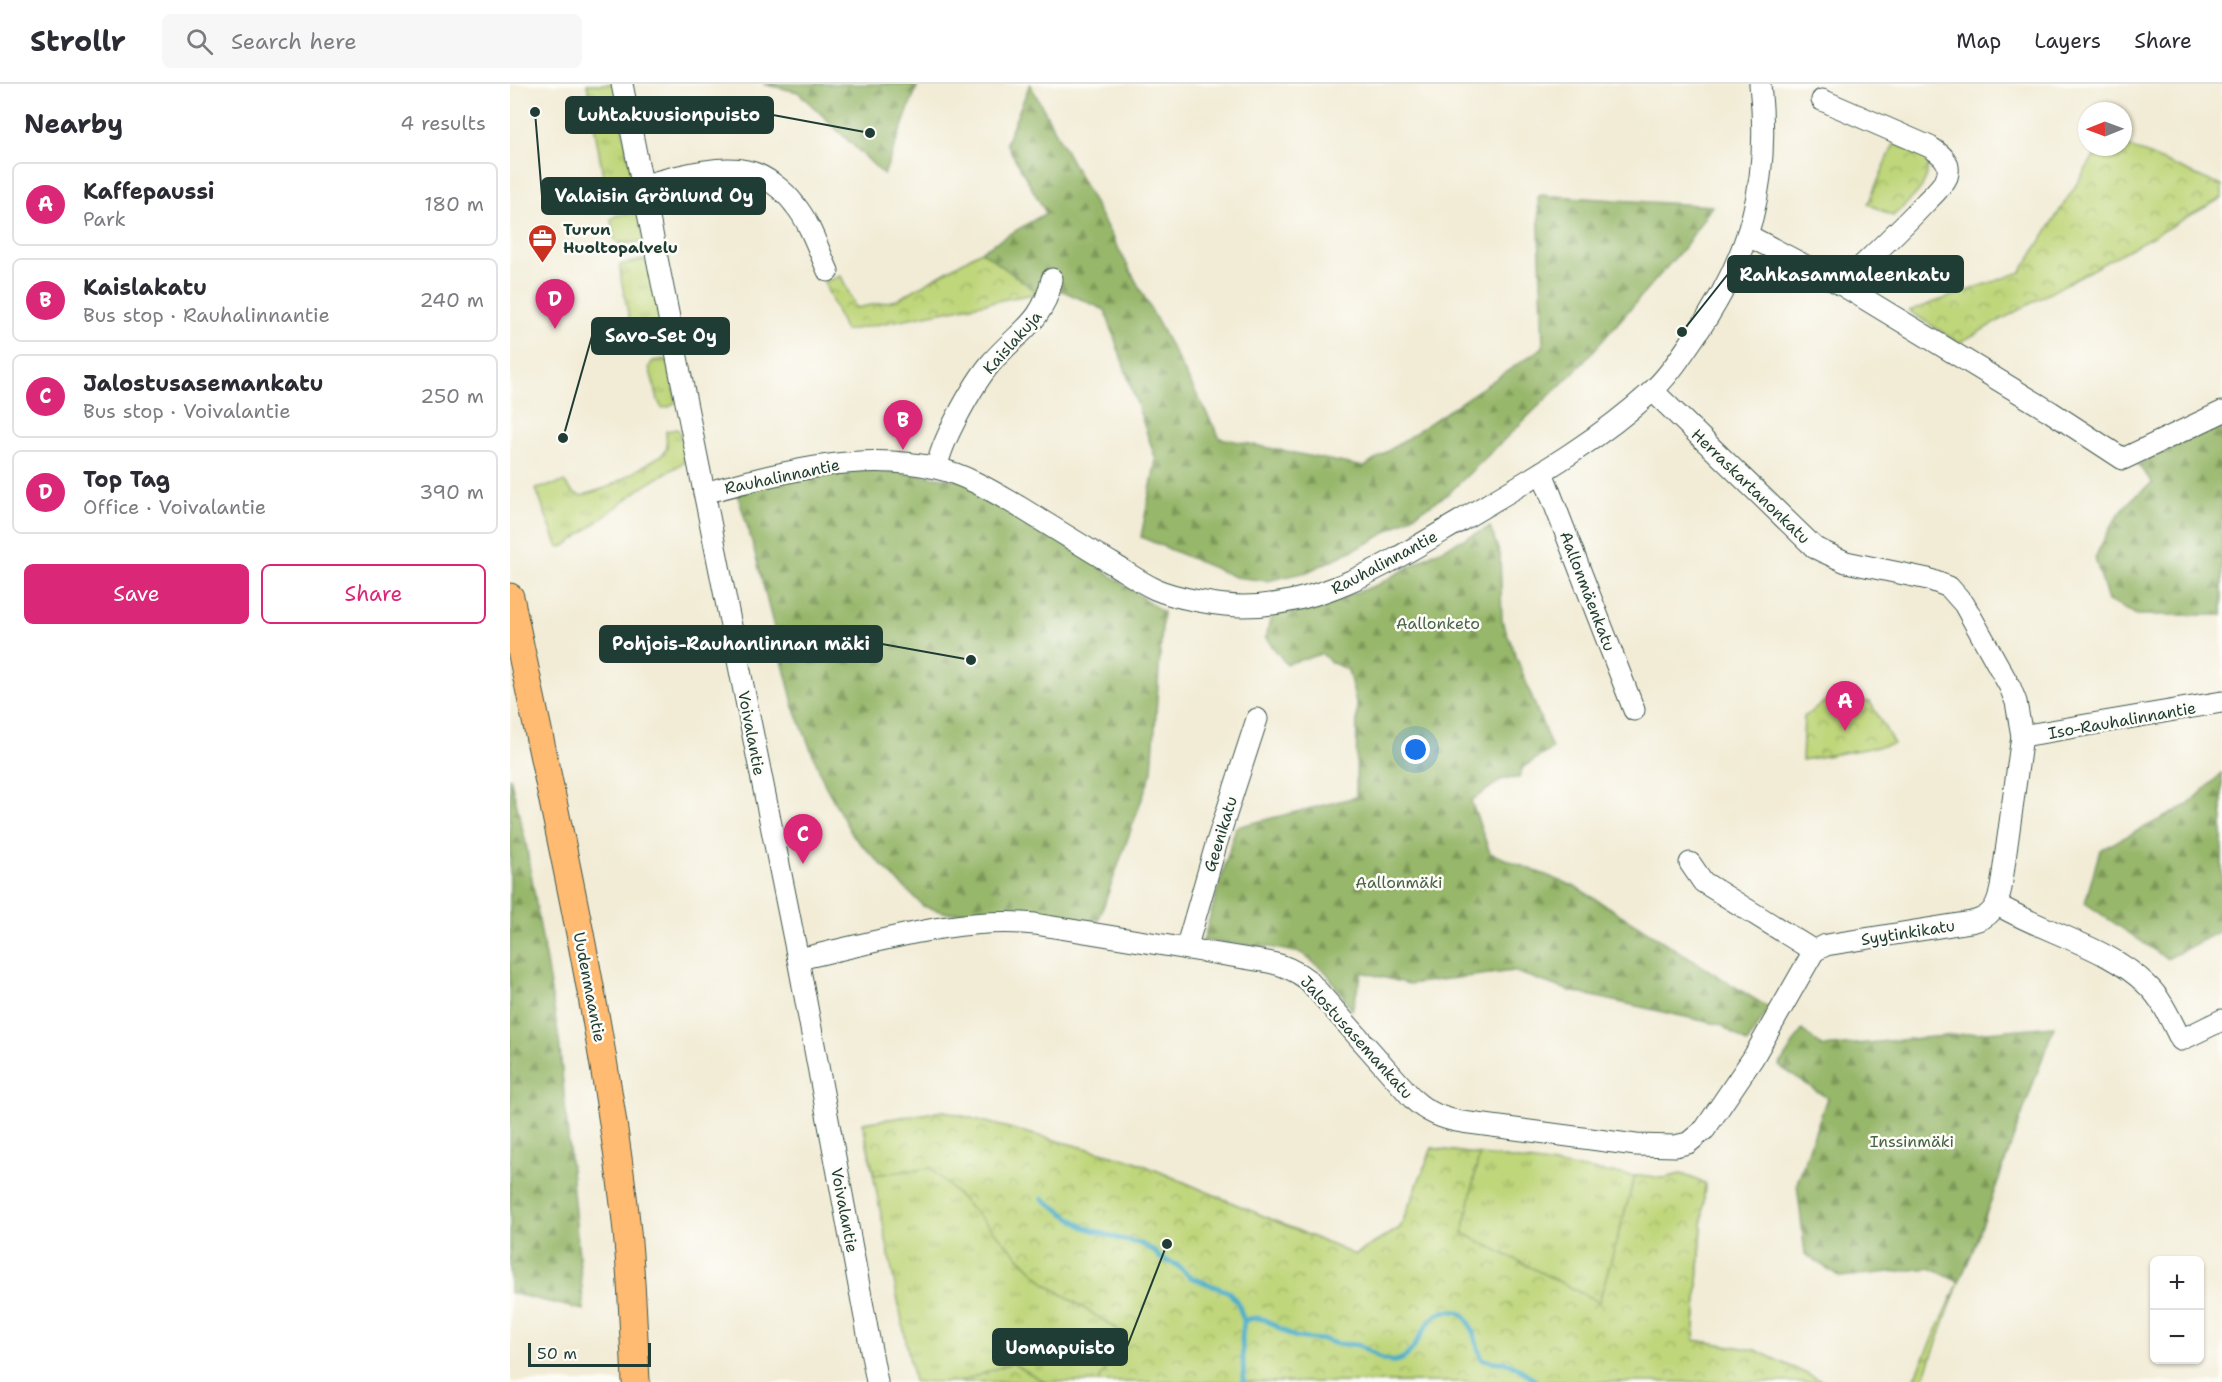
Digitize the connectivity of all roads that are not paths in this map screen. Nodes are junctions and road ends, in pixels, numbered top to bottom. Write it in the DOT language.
graph roads {
  1 [pos="622,84"];
  2 [pos="1760,84"];
  3 [pos="1822,100"];
  4 [pos="643,185"];
  5 [pos="1748,236"];
  6 [pos="828,271"];
  7 [pos="1052,279"];
  8 [pos="1842,285"];
  9 [pos="1653,391"];
  10 [pos="2222,412"];
  11 [pos="937,468"];
  12 [pos="1542,472"];
  13 [pos="704,493"];
  14 [pos="510,597"];
  15 [pos="2222,702"];
  16 [pos="1634,710"];
  17 [pos="1257,719"];
  18 [pos="2022,736"];
  19 [pos="1690,863"];
  20 [pos="1998,905"];
  21 [pos="1186,949"];
  22 [pos="1814,951"];
  23 [pos="798,959"];
  24 [pos="2222,1020"];
  25 [pos="636,1382"];
  26 [pos="877,1382"];
  1 -- 4 [label="street, Voivalantie"];
  2 -- 5 [label="street, Rauhalinnantie"];
  3 -- 8 [label="street"];
  4 -- 6 [label="street"];
  4 -- 13 [label="street, Voivalantie"];
  5 -- 8 [label="street"];
  5 -- 9 [label="street, Rauhalinnantie"];
  7 -- 11 [label="street, Kaislakuja"];
  8 -- 10 [label="street"];
  9 -- 12 [label="street, Rauhalinnantie"];
  9 -- 18 [label="street, Herraskartanonkatu"];
  11 -- 12 [label="street, Rauhalinnantie"];
  11 -- 13 [label="street, Rauhalinnantie"];
  12 -- 16 [label="street, Aallonmäenkatu"];
  13 -- 23 [label="street, Voivalantie"];
  14 -- 25 [label="main road, Uudenmaantie"];
  15 -- 18 [label="street, Iso-Rauhalinnantie"];
  17 -- 21 [label="street, Geenikatu"];
  18 -- 20 [label="street, Herraskartanonkatu"];
  19 -- 22 [label="street"];
  20 -- 22 [label="street, Syytinkikatu"];
  20 -- 24 [label="street"];
  21 -- 22 [label="street, Jalostusasemankatu"];
  21 -- 23 [label="street, Jalostusasemankatu"];
  23 -- 26 [label="street, Voivalantie"];
}
